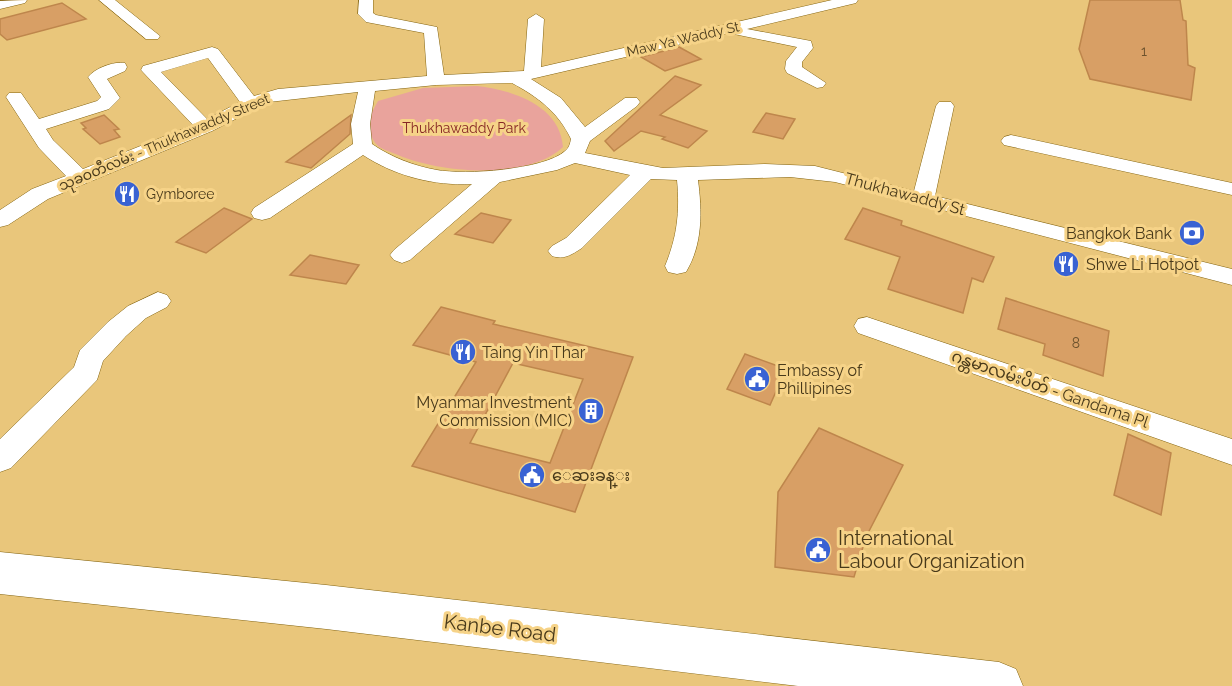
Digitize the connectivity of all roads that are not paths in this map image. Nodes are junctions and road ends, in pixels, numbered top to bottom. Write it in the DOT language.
graph roads {
  1 [pos="20,0"];
  2 [pos="106,0"];
  3 [pos="366,0"];
  4 [pos="839,1"];
  5 [pos="0,5"];
  6 [pos="536,19"];
  7 [pos="725,29"];
  8 [pos="152,36"];
  9 [pos="119,67"];
  10 [pos="524,76"];
  11 [pos="436,80"];
  12 [pos="817,83"];
  13 [pos="366,86"];
  14 [pos="15,97"];
  15 [pos="631,102"];
  16 [pos="251,104"];
  17 [pos="945,106"];
  18 [pos="34,127"];
  19 [pos="205,127"];
  20 [pos="1011,141"];
  21 [pos="363,146"];
  22 [pos="577,147"];
  23 [pos="646,172"];
  24 [pos="687,174"];
  25 [pos="494,176"];
  26 [pos="79,177"];
  27 [pos="1232,189"];
  28 [pos="923,199"];
  29 [pos="262,213"];
  30 [pos="0,220"];
  31 [pos="560,251"];
  32 [pos="402,255"];
  33 [pos="677,266"];
  34 [pos="1232,277"];
  35 [pos="158,301"];
  36 [pos="867,326"];
  37 [pos="1232,453"];
  38 [pos="0,459"];
  39 [pos="0,573"];
  40 [pos="999,686"];
  1 -- 5 [label="street"];
  2 -- 8 [label="street"];
  3 -- 11 [label="street"];
  4 -- 7 [label="street, Maw Ya Waddy St"];
  6 -- 10 [label="street"];
  7 -- 10 [label="street, Maw Ya Waddy St"];
  7 -- 12 [label="street"];
  9 -- 18 [label="street"];
  10 -- 11 [label="street, သုခဝတီလမ်း - Thukhawaddy Street"];
  10 -- 22 [label="street"];
  11 -- 13 [label="street, သုခဝတီလမ်း - Thukhawaddy Street"];
  13 -- 16 [label="street, သုခဝတီလမ်း - Thukhawaddy Street"];
  13 -- 21 [label="street"];
  14 -- 18 [label="street"];
  15 -- 22 [label="street"];
  16 -- 19 [label="street, သုခဝတီလမ်း - Thukhawaddy Street"];
  16 -- 19 [label="street"];
  17 -- 28 [label="street"];
  18 -- 26 [label="street"];
  19 -- 26 [label="street, သုခဝတီလမ်း - Thukhawaddy Street"];
  20 -- 27 [label="street"];
  21 -- 25 [label="street"];
  21 -- 29 [label="street"];
  22 -- 23 [label="street, Thukhawaddy St"];
  22 -- 25 [label="street"];
  23 -- 24 [label="street, Thukhawaddy St"];
  23 -- 31 [label="street"];
  24 -- 28 [label="street, Thukhawaddy St"];
  24 -- 33 [label="street"];
  25 -- 32 [label="street"];
  26 -- 30 [label="street, သုခဝတီလမ်း - Thukhawaddy Street"];
  28 -- 34 [label="street, Thukhawaddy St"];
  35 -- 38 [label="street"];
  36 -- 37 [label="street, ဂန္တမာလမ်းပိတ် - Gandama Pl"];
  39 -- 40 [label="main road, Kanbe Road"];
}
